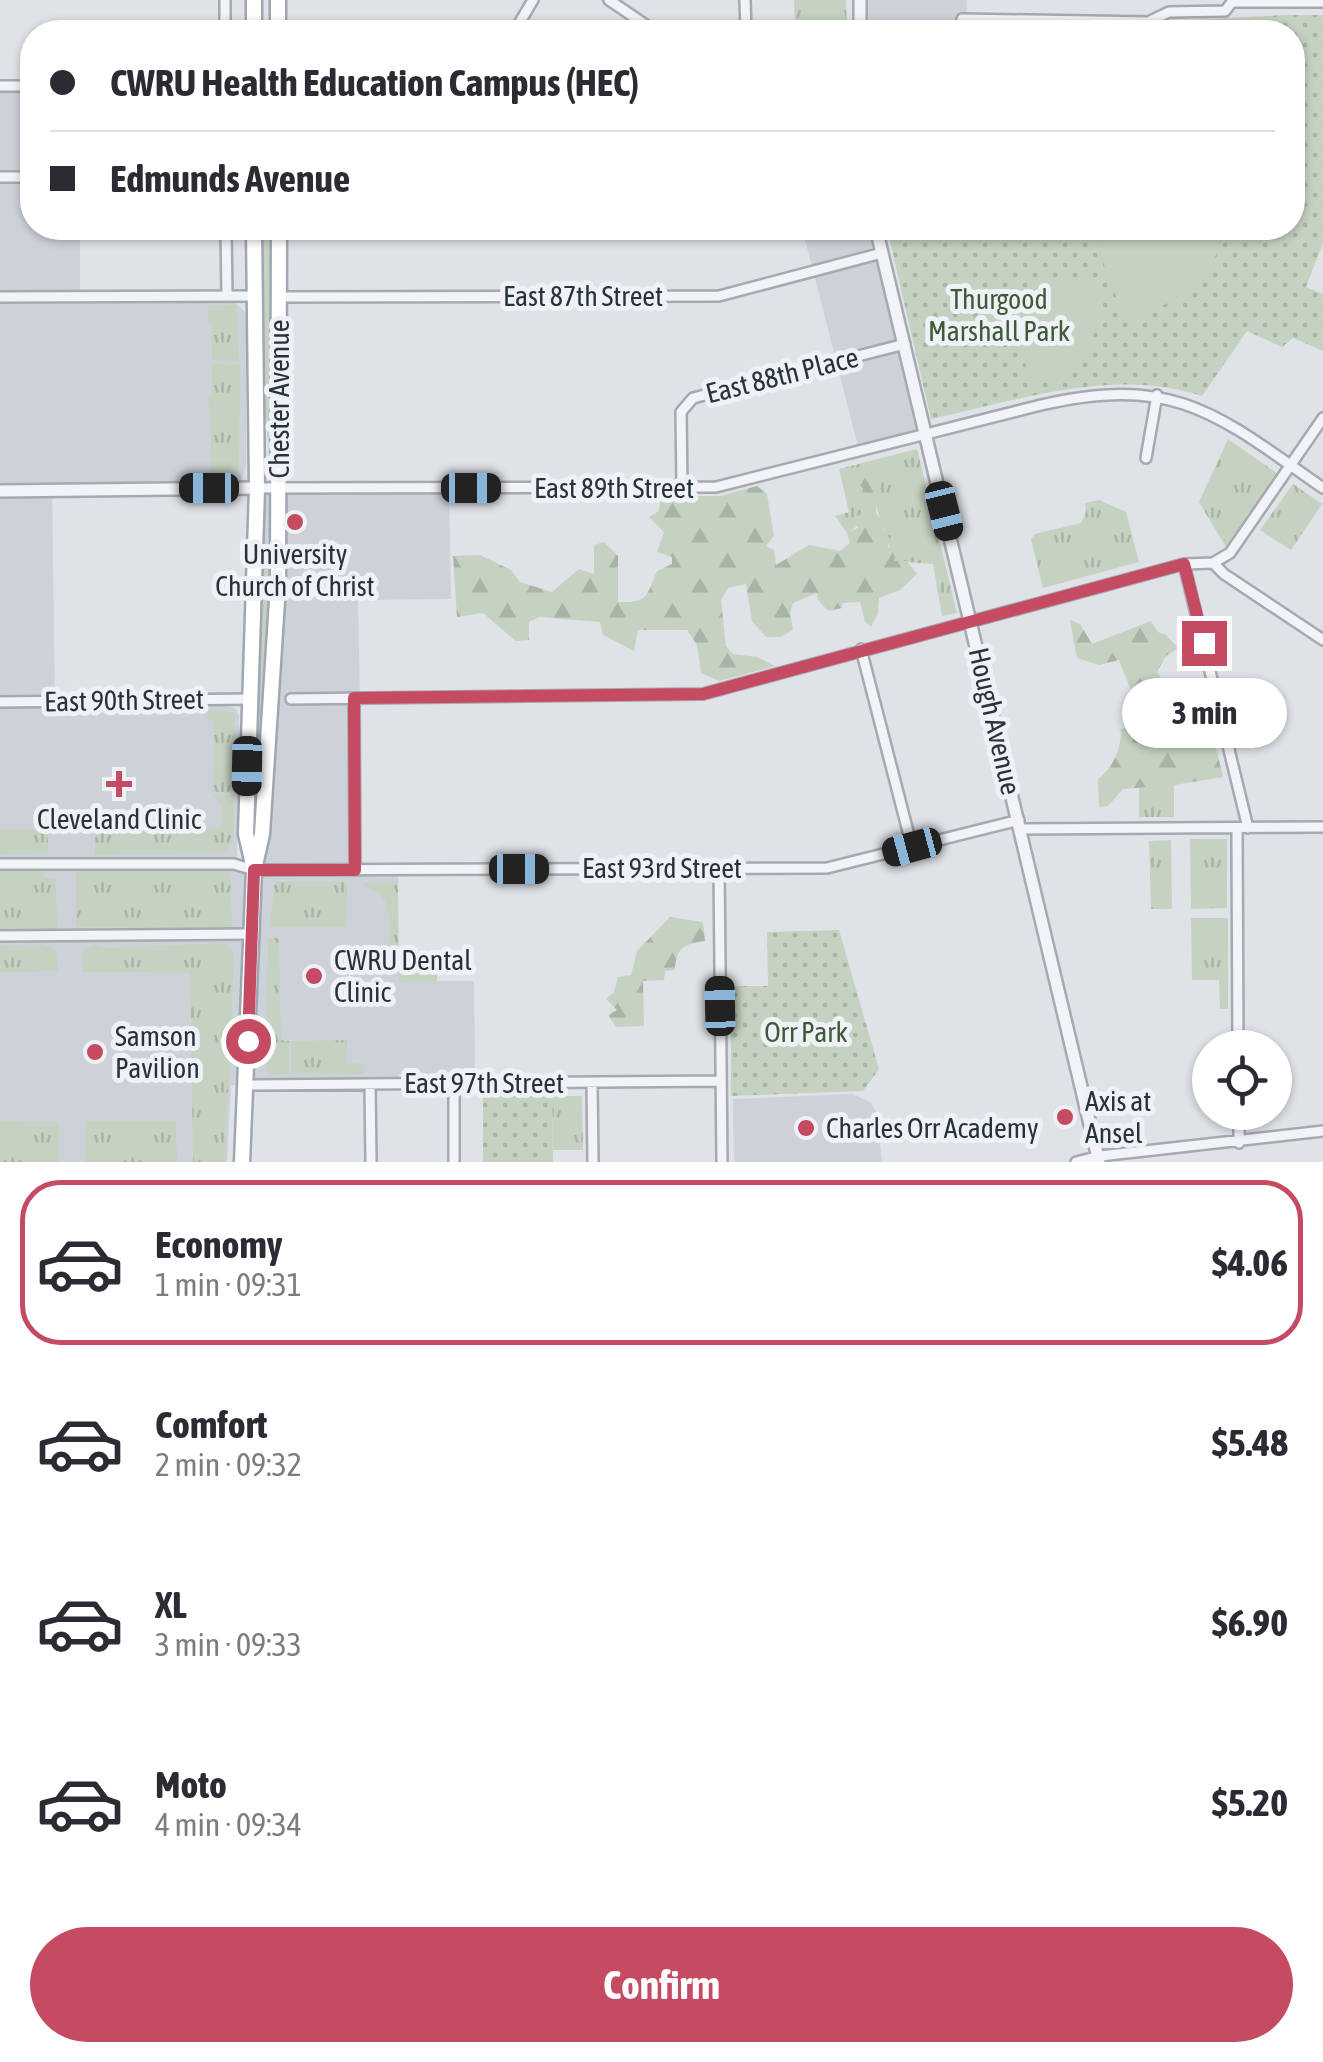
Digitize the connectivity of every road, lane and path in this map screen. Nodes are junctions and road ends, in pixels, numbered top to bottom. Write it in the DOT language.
graph roads {
  1 [pos="609,0"];
  2 [pos="1232,1"];
  3 [pos="1323,2"];
  4 [pos="638,20"];
  5 [pos="1152,20"];
  6 [pos="226,240"];
  7 [pos="254,240"];
  8 [pos="279,240"];
  9 [pos="879,240"];
  10 [pos="882,253"];
  11 [pos="228,296"];
  12 [pos="254,296"];
  13 [pos="279,296"];
  14 [pos="0,297"];
  15 [pos="905,344"];
  16 [pos="1157,395"];
  17 [pos="1323,418"];
  18 [pos="925,433"];
  19 [pos="1146,458"];
  20 [pos="1291,466"];
  21 [pos="257,488"];
  22 [pos="279,488"];
  23 [pos="682,488"];
  24 [pos="1323,488"];
  25 [pos="0,491"];
  26 [pos="1213,563"];
  27 [pos="1184,564"];
  28 [pos="971,621"];
  29 [pos="1323,640"];
  30 [pos="862,649"];
  31 [pos="354,698"];
  32 [pos="248,699"];
  33 [pos="290,699"];
  34 [pos="0,702"];
  35 [pos="1020,825"];
  36 [pos="1243,828"];
  37 [pos="1323,828"];
  38 [pos="912,847"];
  39 [pos="0,864"];
  40 [pos="719,868"];
  41 [pos="254,870"];
  42 [pos="355,870"];
  43 [pos="252,934"];
  44 [pos="0,936"];
  45 [pos="1238,1030"];
  46 [pos="721,1081"];
  47 [pos="592,1082"];
  48 [pos="370,1084"];
  49 [pos="454,1084"];
  50 [pos="247,1085"];
  51 [pos="1239,1130"];
  52 [pos="1323,1132"];
  53 [pos="1239,1143"];
  54 [pos="1099,1159"];
  55 [pos="242,1162"];
  56 [pos="371,1162"];
  57 [pos="454,1162"];
  58 [pos="593,1162"];
  59 [pos="722,1162"];
  60 [pos="1076,1162"];
  1 -- 4 [label="street"];
  2 -- 3 [label="street"];
  2 -- 5 [label="street"];
  6 -- 11 [label="street"];
  7 -- 12 [label="main road, Chester Avenue"];
  8 -- 13 [label="main road, Chester Avenue"];
  9 -- 10 [label="street, Hough Avenue"];
  10 -- 13 [label="street, East 87th Street"];
  10 -- 15 [label="street, Hough Avenue"];
  11 -- 12 [label="street"];
  11 -- 14 [label="street"];
  12 -- 21 [label="main road, Chester Avenue"];
  13 -- 22 [label="main road, Chester Avenue"];
  15 -- 18 [label="street, Hough Avenue"];
  15 -- 23 [label="street, East 88th Place"];
  16 -- 18 [label="street, East 89th Street"];
  16 -- 19 [label="street"];
  16 -- 20 [label="street, East 89th Street"];
  17 -- 20 [label="street"];
  18 -- 23 [label="street, East 89th Street"];
  18 -- 28 [label="street, Hough Avenue"];
  20 -- 24 [label="street, East 89th Street"];
  20 -- 26 [label="street"];
  21 -- 22 [label="street, East 89th Street"];
  21 -- 25 [label="street, East 89th Street"];
  21 -- 32 [label="main road, Chester Avenue"];
  22 -- 23 [label="street, East 89th Street"];
  22 -- 41 [label="main road, Chester Avenue"];
  26 -- 27 [label="street"];
  26 -- 29 [label="street"];
  27 -- 28 [label="street"];
  27 -- 36 [label="street"];
  28 -- 30 [label="street"];
  28 -- 35 [label="street, Hough Avenue"];
  30 -- 31 [label="street"];
  30 -- 38 [label="street"];
  31 -- 33 [label="street"];
  31 -- 42 [label="street"];
  32 -- 34 [label="street, East 90th Street"];
  32 -- 41 [label="main road, Chester Avenue"];
  35 -- 36 [label="street, East 93rd Street"];
  35 -- 38 [label="street, East 93rd Street"];
  35 -- 54 [label="street, Hough Avenue"];
  36 -- 37 [label="street, East 93rd Street"];
  36 -- 45 [label="street"];
  38 -- 40 [label="street, East 93rd Street"];
  39 -- 41 [label="street, East 93rd Street"];
  40 -- 42 [label="street, East 93rd Street"];
  40 -- 46 [label="street"];
  41 -- 42 [label="street, East 93rd Street"];
  41 -- 43 [label="main road, Chester Avenue"];
  43 -- 44 [label="street"];
  43 -- 50 [label="main road, Chester Avenue"];
  46 -- 47 [label="street, East 97th Street"];
  46 -- 59 [label="street"];
  47 -- 49 [label="street, East 97th Street"];
  47 -- 58 [label="street"];
  48 -- 49 [label="street, East 97th Street"];
  48 -- 50 [label="street, East 97th Street"];
  48 -- 56 [label="street"];
  49 -- 57 [label="street"];
  50 -- 55 [label="main road, Chester Avenue"];
  51 -- 53 [label="street"];
  52 -- 53 [label="street"];
  53 -- 54 [label="street"];
  54 -- 60 [label="street"];
}
